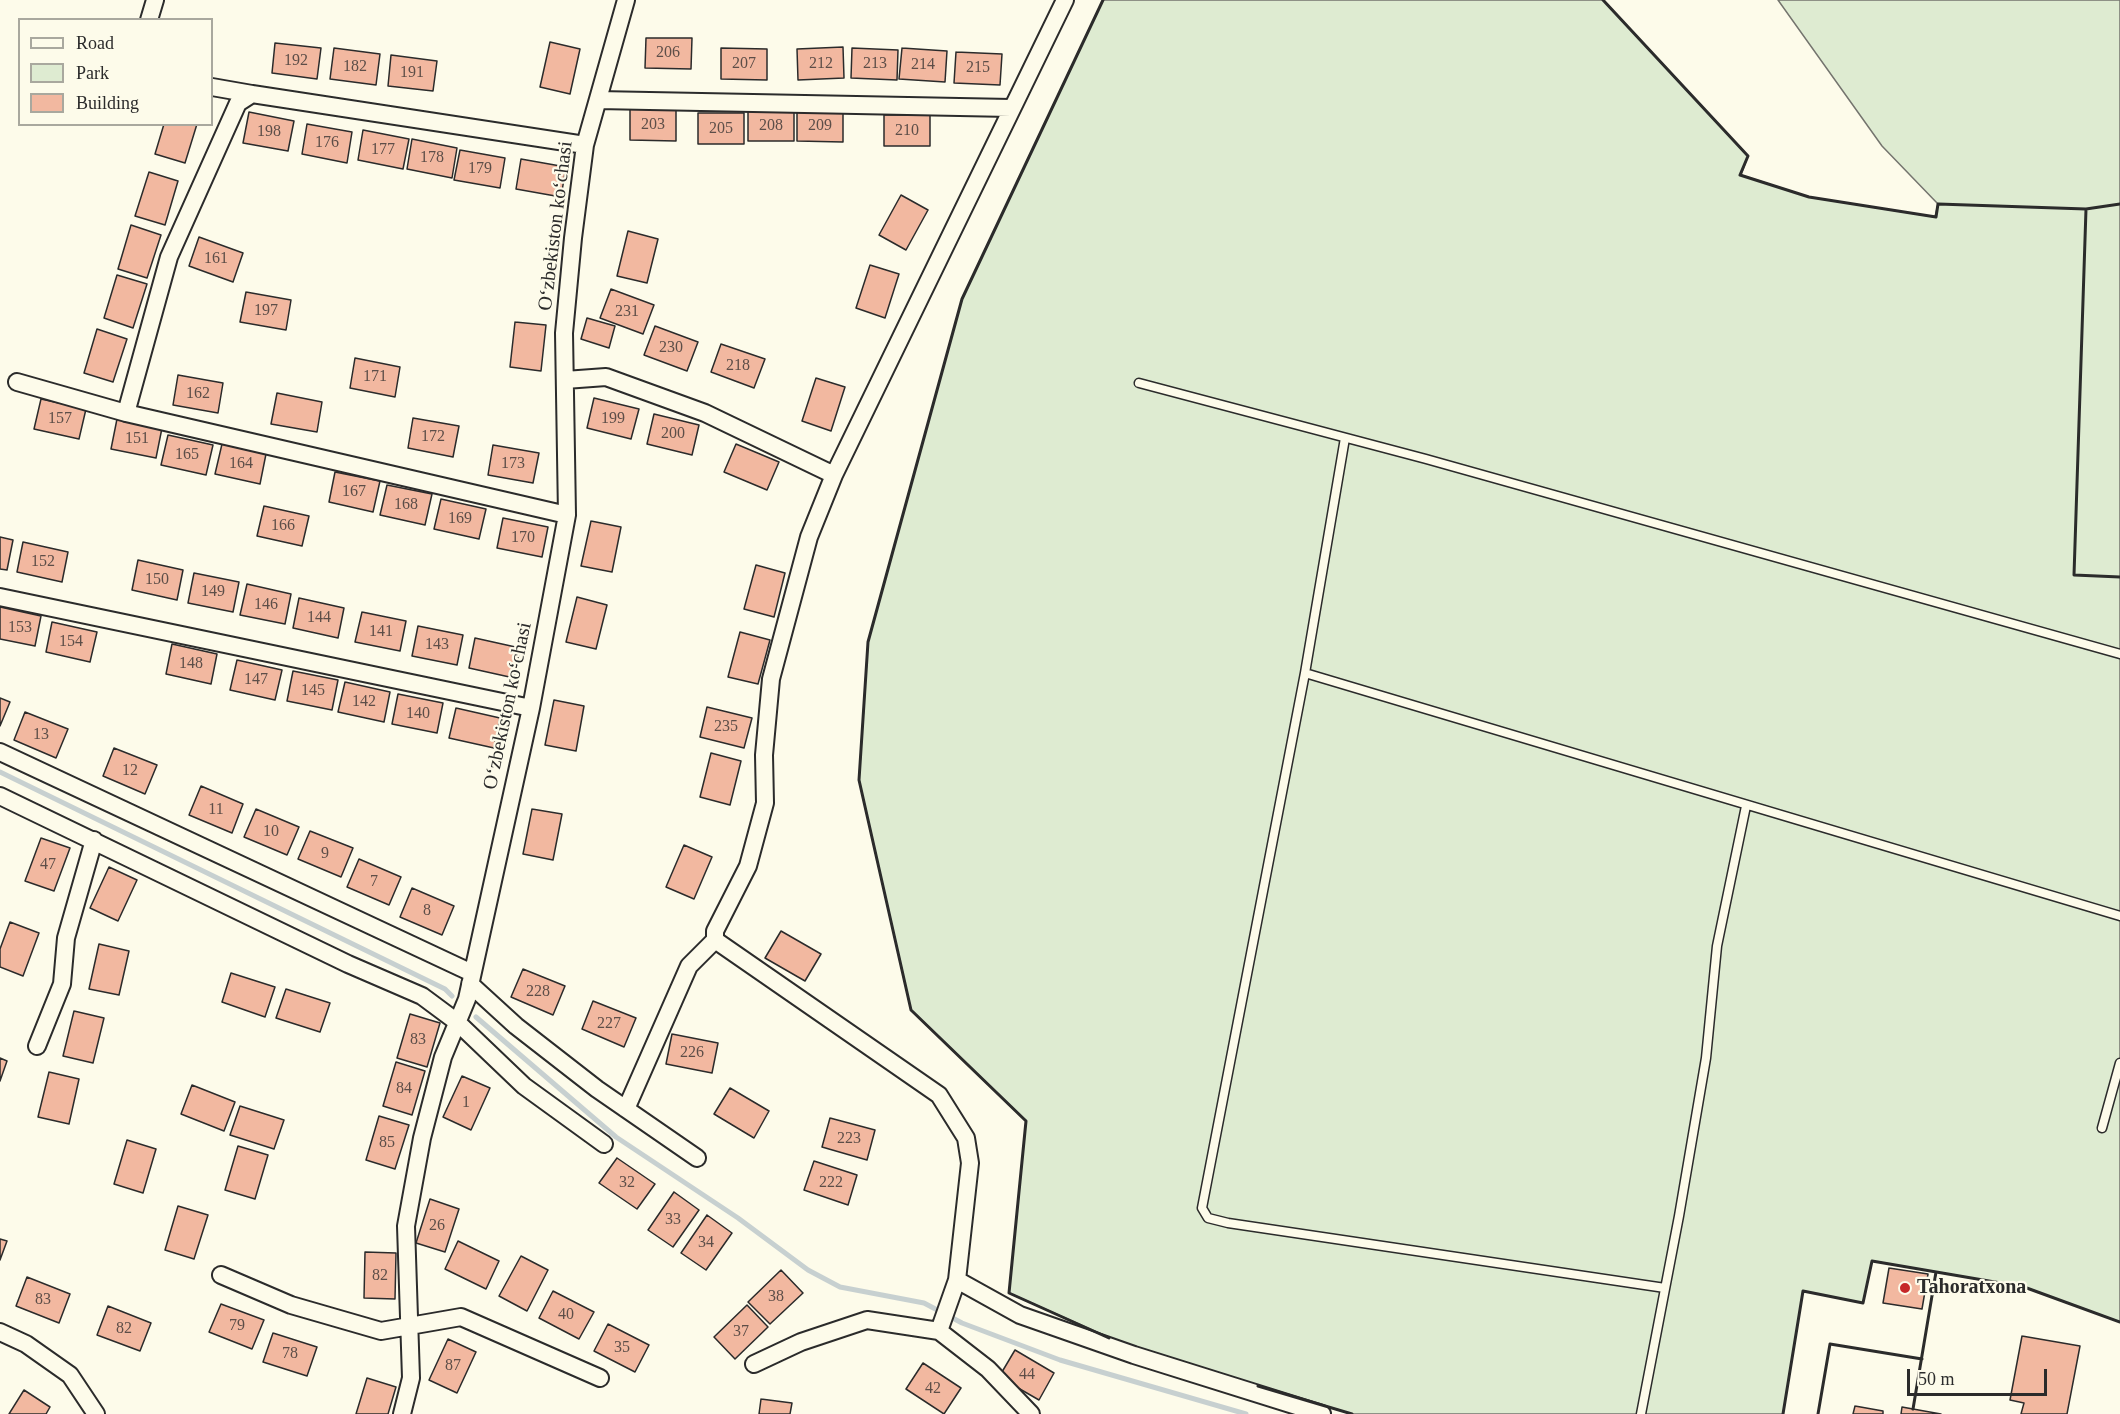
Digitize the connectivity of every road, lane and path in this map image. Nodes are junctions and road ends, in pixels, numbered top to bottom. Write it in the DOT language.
graph roads {
  1 [pos="155,0"];
  2 [pos="626,0"];
  3 [pos="1065,0"];
  4 [pos="149,18"];
  5 [pos="213,87"];
  6 [pos="252,94"];
  7 [pos="598,100"];
  8 [pos="1011,108"];
  9 [pos="585,145"];
  10 [pos="565,380"];
  11 [pos="18,382"];
  12 [pos="1139,383"];
  13 [pos="126,413"];
  14 [pos="1345,438"];
  15 [pos="834,475"];
  16 [pos="567,515"];
  17 [pos="0,597"];
  18 [pos="2120,654"];
  19 [pos="1305,673"];
  20 [pos="531,708"];
  21 [pos="0,752"];
  22 [pos="0,796"];
  23 [pos="1746,806"];
  24 [pos="94,840"];
  25 [pos="2120,916"];
  26 [pos="715,940"];
  27 [pos="471,978"];
  28 [pos="457,1022"];
  29 [pos="37,1046"];
  30 [pos="2120,1063"];
  31 [pos="626,1109"];
  32 [pos="2102,1128"];
  33 [pos="604,1144"];
  34 [pos="698,1158"];
  35 [pos="221,1275"];
  36 [pos="957,1280"];
  37 [pos="1665,1288"];
  38 [pos="411,1326"];
  39 [pos="939,1331"];
  40 [pos="0,1332"];
  41 [pos="754,1364"];
  42 [pos="600,1378"];
  43 [pos="96,1414"];
  44 [pos="402,1414"];
  45 [pos="1031,1414"];
  46 [pos="1322,1414"];
  47 [pos="1641,1414"];
  1 -- 4 [label="street"];
  2 -- 7 [label="street, O‘zbekiston ko‘chasi"];
  3 -- 8 [label="street"];
  5 -- 6 [label="street"];
  6 -- 9 [label="street"];
  6 -- 13 [label="street"];
  7 -- 8 [label="street"];
  7 -- 9 [label="street, O‘zbekiston ko‘chasi"];
  8 -- 15 [label="street"];
  9 -- 10 [label="street, O‘zbekiston ko‘chasi"];
  10 -- 15 [label="street"];
  10 -- 16 [label="street, O‘zbekiston ko‘chasi"];
  11 -- 13 [label="street"];
  12 -- 14 [label="lane"];
  13 -- 16 [label="street"];
  14 -- 18 [label="lane"];
  14 -- 19 [label="lane"];
  15 -- 26 [label="street"];
  16 -- 20 [label="street, O‘zbekiston ko‘chasi"];
  17 -- 20 [label="street"];
  19 -- 23 [label="lane"];
  19 -- 37 [label="lane"];
  20 -- 27 [label="street, O‘zbekiston ko‘chasi"];
  21 -- 27 [label="street"];
  22 -- 24 [label="street"];
  23 -- 25 [label="lane"];
  23 -- 37 [label="lane"];
  24 -- 28 [label="street"];
  24 -- 29 [label="street"];
  26 -- 31 [label="street"];
  26 -- 36 [label="street"];
  27 -- 28 [label="street, O‘zbekiston ko‘chasi"];
  27 -- 31 [label="street"];
  28 -- 33 [label="street"];
  28 -- 38 [label="street, O‘zbekiston ko‘chasi"];
  30 -- 32 [label="lane"];
  31 -- 34 [label="street"];
  35 -- 38 [label="street"];
  36 -- 39 [label="street"];
  36 -- 46 [label="street"];
  37 -- 47 [label="lane"];
  38 -- 42 [label="street"];
  38 -- 44 [label="street, O‘zbekiston ko‘chasi"];
  39 -- 41 [label="street"];
  39 -- 45 [label="street"];
  40 -- 43 [label="street"];
}
